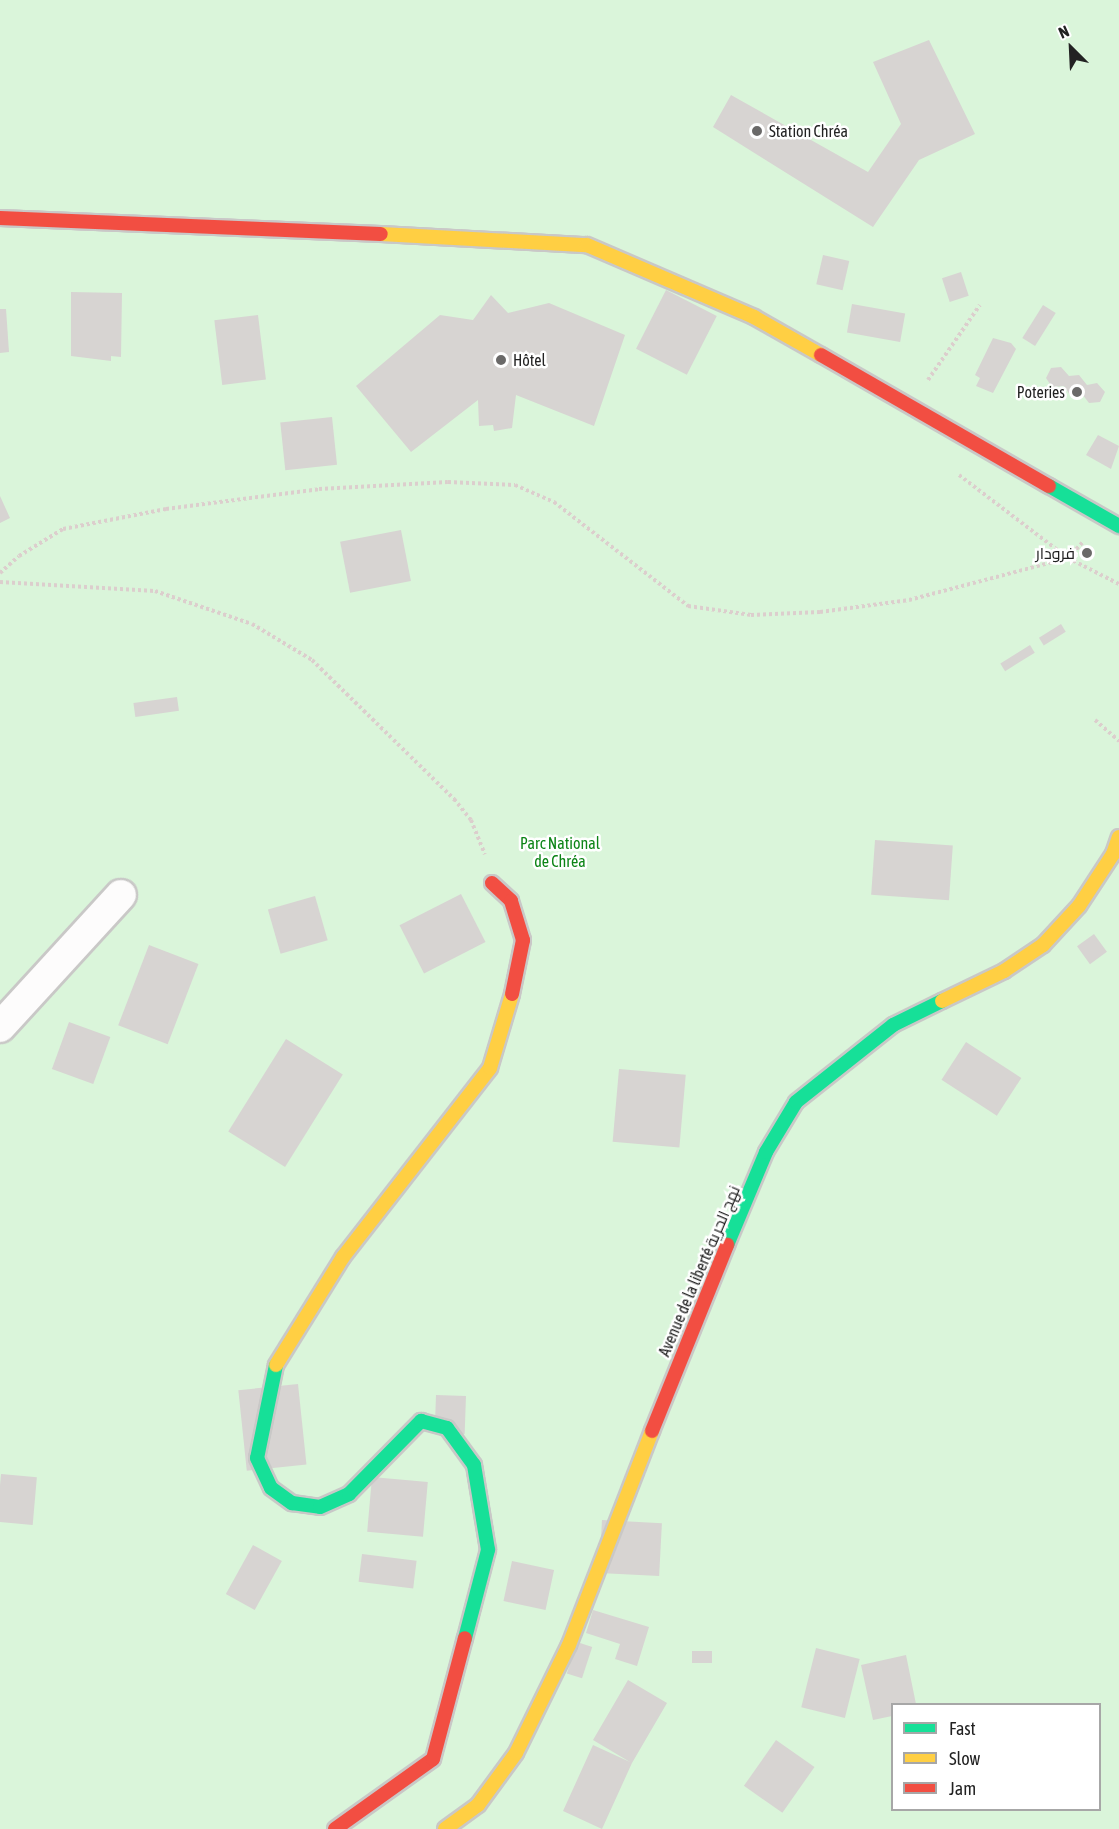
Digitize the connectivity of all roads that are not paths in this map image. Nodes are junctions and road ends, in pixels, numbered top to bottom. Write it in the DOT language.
graph roads {
  1 [pos="0,218"];
  2 [pos="1119,526"];
  3 [pos="1119,837"];
  4 [pos="492,884"];
  5 [pos="121,895"];
  6 [pos="0,1027"];
  7 [pos="335,1829"];
  8 [pos="445,1829"];
  1 -- 2 [label="street"];
  3 -- 8 [label="street, Avenue de la liberté نهج الحرية"];
  4 -- 7 [label="street"];
  5 -- 6 [label="street"];
}
